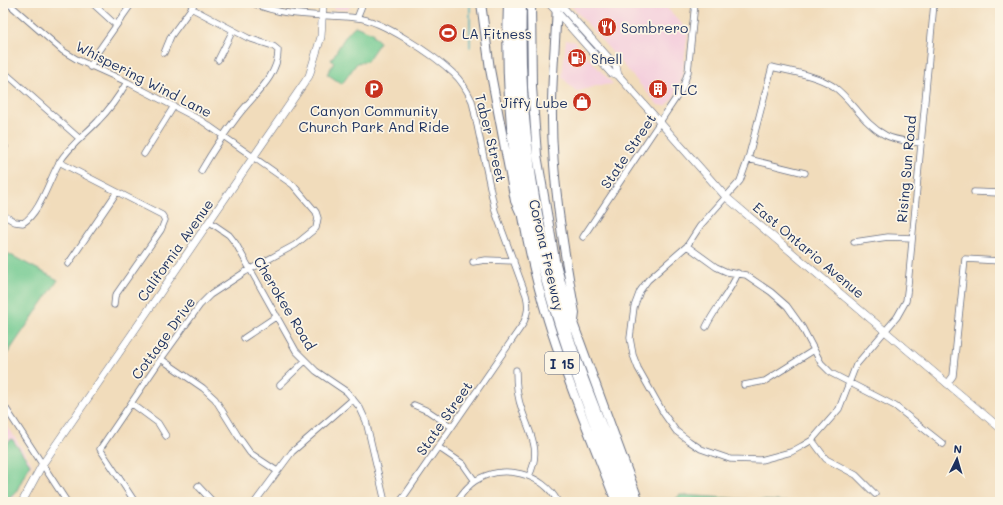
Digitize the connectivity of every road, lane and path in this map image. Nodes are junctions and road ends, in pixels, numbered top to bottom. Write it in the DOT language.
graph roads {
  1 [pos="8,3"];
  2 [pos="92,3"];
  3 [pos="132,3"];
  4 [pos="195,3"];
  5 [pos="252,3"];
  6 [pos="323,3"];
  7 [pos="363,3"];
  8 [pos="481,3"];
  9 [pos="508,3"];
  10 [pos="515,3"];
  11 [pos="522,3"];
  12 [pos="531,3"];
  13 [pos="549,3"];
  14 [pos="695,3"];
  15 [pos="934,3"];
  16 [pos="557,6"];
  17 [pos="191,8"];
  18 [pos="3,10"];
  19 [pos="323,17"];
  20 [pos="357,18"];
  21 [pos="116,25"];
  22 [pos="233,30"];
  23 [pos="585,43"];
  24 [pos="603,51"];
  25 [pos="164,54"];
  26 [pos="218,60"];
  27 [pos="90,67"];
  28 [pos="3,71"];
  29 [pos="618,75"];
  30 [pos="127,82"];
  31 [pos="174,106"];
  32 [pos="661,124"];
  33 [pos="224,136"];
  34 [pos="80,138"];
  35 [pos="921,143"];
  36 [pos="144,154"];
  37 [pos="255,158"];
  38 [pos="748,159"];
  39 [pos="59,162"];
  40 [pos="201,171"];
  41 [pos="805,173"];
  42 [pos="117,192"];
  43 [pos="974,192"];
  44 [pos="1000,194"];
  45 [pos="726,197"];
  46 [pos="3,215"];
  47 [pos="318,218"];
  48 [pos="524,220"];
  49 [pos="210,222"];
  50 [pos="583,238"];
  51 [pos="912,238"];
  52 [pos="854,242"];
  53 [pos="687,246"];
  54 [pos="1000,261"];
  55 [pos="473,262"];
  56 [pos="514,262"];
  57 [pos="68,264"];
  58 [pos="251,269"];
  59 [pos="738,273"];
  60 [pos="114,305"];
  61 [pos="528,305"];
  62 [pos="277,316"];
  63 [pos="573,324"];
  64 [pos="706,327"];
  65 [pos="885,331"];
  66 [pos="244,338"];
  67 [pos="814,350"];
  68 [pos="161,359"];
  69 [pos="305,361"];
  70 [pos="516,370"];
  71 [pos="848,382"];
  72 [pos="947,384"];
  73 [pos="280,385"];
  74 [pos="744,385"];
  75 [pos="353,398"];
  76 [pos="131,403"];
  77 [pos="3,404"];
  78 [pos="414,405"];
  79 [pos="452,427"];
  80 [pos="1000,428"];
  81 [pos="166,436"];
  82 [pos="812,440"];
  83 [pos="943,444"];
  84 [pos="438,447"];
  85 [pos="42,465"];
  86 [pos="277,471"];
  87 [pos="529,476"];
  88 [pos="475,481"];
  89 [pos="198,486"];
  90 [pos="876,494"];
  91 [pos="22,502"];
  92 [pos="67,502"];
  93 [pos="135,502"];
  94 [pos="213,502"];
  95 [pos="255,502"];
  96 [pos="385,502"];
  97 [pos="400,502"];
  98 [pos="456,502"];
  99 [pos="558,502"];
  100 [pos="616,502"];
  101 [pos="624,502"];
  102 [pos="632,502"];
  103 [pos="639,502"];
  1 -- 18 [label="street"];
  1 -- 27 [label="street, Whispering Wind Lane"];
  2 -- 21 [label="street"];
  3 -- 21 [label="street"];
  4 -- 17 [label="street"];
  5 -- 19 [label="street, Taber Street"];
  6 -- 19 [label="main road, California Avenue"];
  7 -- 20 [label="street"];
  8 -- 48 [label="highway"];
  9 -- 48 [label="highway, Corona Freeway / I 15"];
  10 -- 101 [label="highway"];
  11 -- 102 [label="highway"];
  12 -- 63 [label="highway, Corona Freeway / I 15"];
  13 -- 16 [label="main road, East Ontario Avenue"];
  14 -- 32 [label="street, State Street"];
  15 -- 35 [label="street, Rising Sun Road"];
  16 -- 23 [label="main road, East Ontario Avenue"];
  16 -- 24 [label="main road, East Ontario Avenue"];
  16 -- 63 [label="highway"];
  17 -- 22 [label="street"];
  17 -- 25 [label="street"];
  19 -- 20 [label="street, Taber Street"];
  19 -- 37 [label="main road, California Avenue"];
  20 -- 56 [label="street, Taber Street"];
  21 -- 27 [label="street"];
  22 -- 26 [label="street"];
  22 -- 33 [label="street"];
  23 -- 24 [label="main road"];
  23 -- 29 [label="main road, East Ontario Avenue"];
  24 -- 29 [label="main road, East Ontario Avenue"];
  27 -- 30 [label="street, Whispering Wind Lane"];
  28 -- 34 [label="street"];
  29 -- 32 [label="main road, East Ontario Avenue"];
  30 -- 31 [label="street, Whispering Wind Lane"];
  30 -- 34 [label="street"];
  31 -- 33 [label="street, Whispering Wind Lane"];
  31 -- 36 [label="street"];
  32 -- 45 [label="main road, East Ontario Avenue"];
  32 -- 50 [label="street, State Street"];
  33 -- 37 [label="street, Whispering Wind Lane"];
  33 -- 40 [label="street"];
  34 -- 39 [label="street"];
  35 -- 38 [label="street, Rising Sun Road"];
  35 -- 51 [label="street, Rising Sun Road"];
  37 -- 47 [label="street, Whispering Wind Lane"];
  37 -- 49 [label="main road, California Avenue"];
  38 -- 41 [label="street"];
  38 -- 45 [label="street, Rising Sun Road"];
  39 -- 42 [label="street"];
  39 -- 46 [label="street"];
  42 -- 57 [label="street"];
  42 -- 60 [label="street"];
  43 -- 44 [label="street"];
  45 -- 53 [label="street, Rising Sun Road"];
  45 -- 65 [label="main road, East Ontario Avenue"];
  47 -- 58 [label="street, Cottage Drive"];
  48 -- 100 [label="highway, Corona Freeway / I 15"];
  49 -- 58 [label="street, Cherokee Road"];
  49 -- 85 [label="main road, California Avenue"];
  51 -- 52 [label="street"];
  51 -- 65 [label="street, Rising Sun Road"];
  53 -- 59 [label="street"];
  53 -- 82 [label="street, Rising Sun Road"];
  54 -- 72 [label="street"];
  55 -- 56 [label="street"];
  56 -- 61 [label="street, Taber Street"];
  58 -- 62 [label="street, Cherokee Road"];
  58 -- 68 [label="street, Cottage Drive"];
  59 -- 64 [label="street"];
  59 -- 67 [label="street"];
  61 -- 79 [label="street, State Street"];
  62 -- 66 [label="street"];
  62 -- 69 [label="street, Cherokee Road"];
  63 -- 103 [label="highway, Corona Freeway / I 15"];
  65 -- 71 [label="street, Rising Sun Road"];
  65 -- 72 [label="main road, East Ontario Avenue"];
  67 -- 71 [label="street"];
  67 -- 74 [label="street"];
  68 -- 76 [label="street, Cottage Drive"];
  68 -- 86 [label="street"];
  69 -- 73 [label="street"];
  69 -- 75 [label="street, Cherokee Road"];
  70 -- 87 [label="street"];
  71 -- 82 [label="street, Rising Sun Road"];
  71 -- 83 [label="street"];
  72 -- 80 [label="main road, East Ontario Avenue"];
  75 -- 86 [label="street"];
  75 -- 96 [label="street, Cherokee Road"];
  76 -- 81 [label="street"];
  76 -- 93 [label="street, Cottage Drive"];
  77 -- 85 [label="street"];
  78 -- 79 [label="street"];
  79 -- 84 [label="street, State Street"];
  82 -- 90 [label="street"];
  84 -- 88 [label="street"];
  84 -- 97 [label="street, State Street"];
  85 -- 91 [label="main road, California Avenue"];
  85 -- 92 [label="street"];
  86 -- 95 [label="street"];
  87 -- 88 [label="street"];
  87 -- 99 [label="street"];
  88 -- 98 [label="street"];
  89 -- 94 [label="street"];
}
